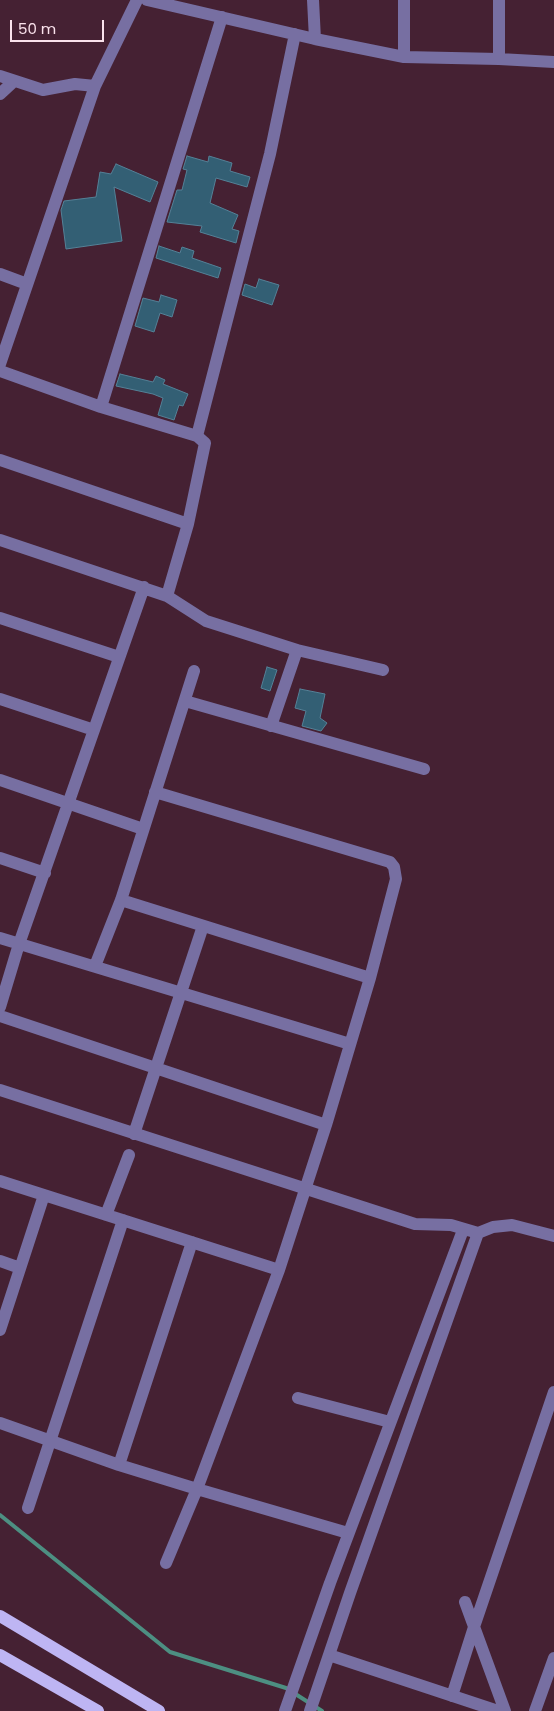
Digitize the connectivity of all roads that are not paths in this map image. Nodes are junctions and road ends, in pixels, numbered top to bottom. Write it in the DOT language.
graph roads {
  1 [pos="137,0"];
  2 [pos="147,0"];
  3 [pos="314,0"];
  4 [pos="404,0"];
  5 [pos="499,0"];
  6 [pos="222,17"];
  7 [pos="295,34"];
  8 [pos="315,39"];
  9 [pos="404,57"];
  10 [pos="499,59"];
  11 [pos="554,62"];
  12 [pos="0,76"];
  13 [pos="14,82"];
  14 [pos="95,86"];
  15 [pos="0,94"];
  16 [pos="0,274"];
  17 [pos="27,284"];
  18 [pos="0,364"];
  19 [pos="0,371"];
  20 [pos="102,407"];
  21 [pos="198,436"];
  22 [pos="0,460"];
  23 [pos="188,524"];
  24 [pos="0,540"];
  25 [pos="144,587"];
  26 [pos="167,596"];
  27 [pos="0,618"];
  28 [pos="297,650"];
  29 [pos="119,657"];
  30 [pos="384,670"];
  31 [pos="194,671"];
  32 [pos="0,699"];
  33 [pos="185,701"];
  34 [pos="271,726"];
  35 [pos="94,730"];
  36 [pos="424,769"];
  37 [pos="0,780"];
  38 [pos="155,792"];
  39 [pos="68,804"];
  40 [pos="143,829"];
  41 [pos="0,858"];
  42 [pos="45,873"];
  43 [pos="121,900"];
  44 [pos="203,926"];
  45 [pos="0,938"];
  46 [pos="19,944"];
  47 [pos="95,966"];
  48 [pos="370,978"];
  49 [pos="181,993"];
  50 [pos="0,1007"];
  51 [pos="0,1016"];
  52 [pos="350,1044"];
  53 [pos="156,1068"];
  54 [pos="0,1090"];
  55 [pos="326,1124"];
  56 [pos="134,1134"];
  57 [pos="129,1155"];
  58 [pos="0,1180"];
  59 [pos="306,1189"];
  60 [pos="44,1195"];
  61 [pos="106,1215"];
  62 [pos="123,1220"];
  63 [pos="463,1230"];
  64 [pos="478,1233"];
  65 [pos="552,1234"];
  66 [pos="192,1242"];
  67 [pos="0,1261"];
  68 [pos="20,1268"];
  69 [pos="279,1270"];
  70 [pos="0,1330"];
  71 [pos="554,1392"];
  72 [pos="298,1398"];
  73 [pos="390,1422"];
  74 [pos="0,1423"];
  75 [pos="50,1440"];
  76 [pos="119,1465"];
  77 [pos="197,1489"];
  78 [pos="28,1508"];
  79 [pos="348,1533"];
  80 [pos="166,1563"];
  81 [pos="465,1602"];
  82 [pos="0,1616"];
  83 [pos="474,1627"];
  84 [pos="0,1655"];
  85 [pos="329,1655"];
  86 [pos="554,1658"];
  87 [pos="452,1696"];
  88 [pos="98,1711"];
  89 [pos="159,1711"];
  90 [pos="285,1711"];
  91 [pos="310,1711"];
  92 [pos="498,1711"];
  93 [pos="504,1711"];
  94 [pos="535,1711"];
  1 -- 14 [label="street"];
  2 -- 6 [label="street"];
  3 -- 8 [label="street"];
  4 -- 9 [label="street"];
  5 -- 10 [label="street"];
  6 -- 7 [label="street"];
  6 -- 20 [label="street"];
  7 -- 8 [label="street"];
  7 -- 21 [label="street"];
  8 -- 9 [label="street"];
  9 -- 10 [label="street"];
  10 -- 11 [label="street"];
  12 -- 13 [label="street"];
  13 -- 14 [label="street"];
  13 -- 15 [label="street"];
  14 -- 17 [label="street"];
  16 -- 17 [label="street"];
  17 -- 18 [label="street"];
  19 -- 20 [label="street"];
  20 -- 21 [label="street"];
  21 -- 23 [label="street"];
  22 -- 23 [label="street"];
  23 -- 26 [label="street"];
  24 -- 25 [label="street"];
  25 -- 26 [label="street"];
  25 -- 29 [label="street"];
  26 -- 28 [label="street"];
  27 -- 29 [label="street"];
  28 -- 30 [label="street"];
  28 -- 34 [label="street"];
  29 -- 35 [label="street"];
  31 -- 33 [label="street"];
  32 -- 35 [label="street"];
  33 -- 34 [label="street"];
  33 -- 38 [label="street"];
  34 -- 36 [label="street"];
  35 -- 39 [label="street"];
  37 -- 39 [label="street"];
  38 -- 40 [label="street"];
  38 -- 48 [label="street"];
  39 -- 40 [label="street"];
  39 -- 42 [label="street"];
  40 -- 43 [label="street"];
  41 -- 42 [label="street"];
  42 -- 46 [label="street"];
  43 -- 44 [label="street"];
  43 -- 47 [label="street"];
  44 -- 48 [label="street"];
  44 -- 49 [label="street"];
  45 -- 46 [label="street"];
  46 -- 47 [label="street"];
  46 -- 50 [label="street"];
  47 -- 49 [label="street"];
  48 -- 52 [label="street"];
  49 -- 52 [label="street"];
  49 -- 53 [label="street"];
  51 -- 53 [label="street"];
  52 -- 55 [label="street"];
  53 -- 55 [label="street"];
  53 -- 56 [label="street"];
  54 -- 56 [label="street"];
  55 -- 59 [label="street"];
  56 -- 59 [label="street"];
  57 -- 61 [label="street"];
  58 -- 60 [label="street"];
  59 -- 63 [label="street"];
  59 -- 69 [label="street"];
  60 -- 61 [label="street"];
  60 -- 68 [label="street"];
  61 -- 62 [label="street"];
  62 -- 66 [label="street"];
  62 -- 75 [label="street"];
  63 -- 64 [label="street"];
  63 -- 73 [label="street"];
  64 -- 65 [label="street"];
  64 -- 85 [label="street"];
  66 -- 69 [label="street"];
  66 -- 76 [label="street"];
  67 -- 68 [label="street"];
  68 -- 70 [label="street"];
  69 -- 77 [label="street"];
  71 -- 83 [label="street"];
  72 -- 73 [label="street"];
  73 -- 79 [label="street"];
  74 -- 75 [label="street"];
  75 -- 76 [label="street"];
  75 -- 78 [label="street"];
  76 -- 77 [label="street"];
  77 -- 79 [label="street"];
  77 -- 80 [label="street"];
  79 -- 90 [label="street"];
  81 -- 83 [label="street"];
  82 -- 89 [label="main road"];
  83 -- 87 [label="street"];
  83 -- 93 [label="street"];
  84 -- 88 [label="main road"];
  85 -- 87 [label="street"];
  85 -- 91 [label="street"];
  86 -- 94 [label="street"];
  87 -- 92 [label="street"];
}
